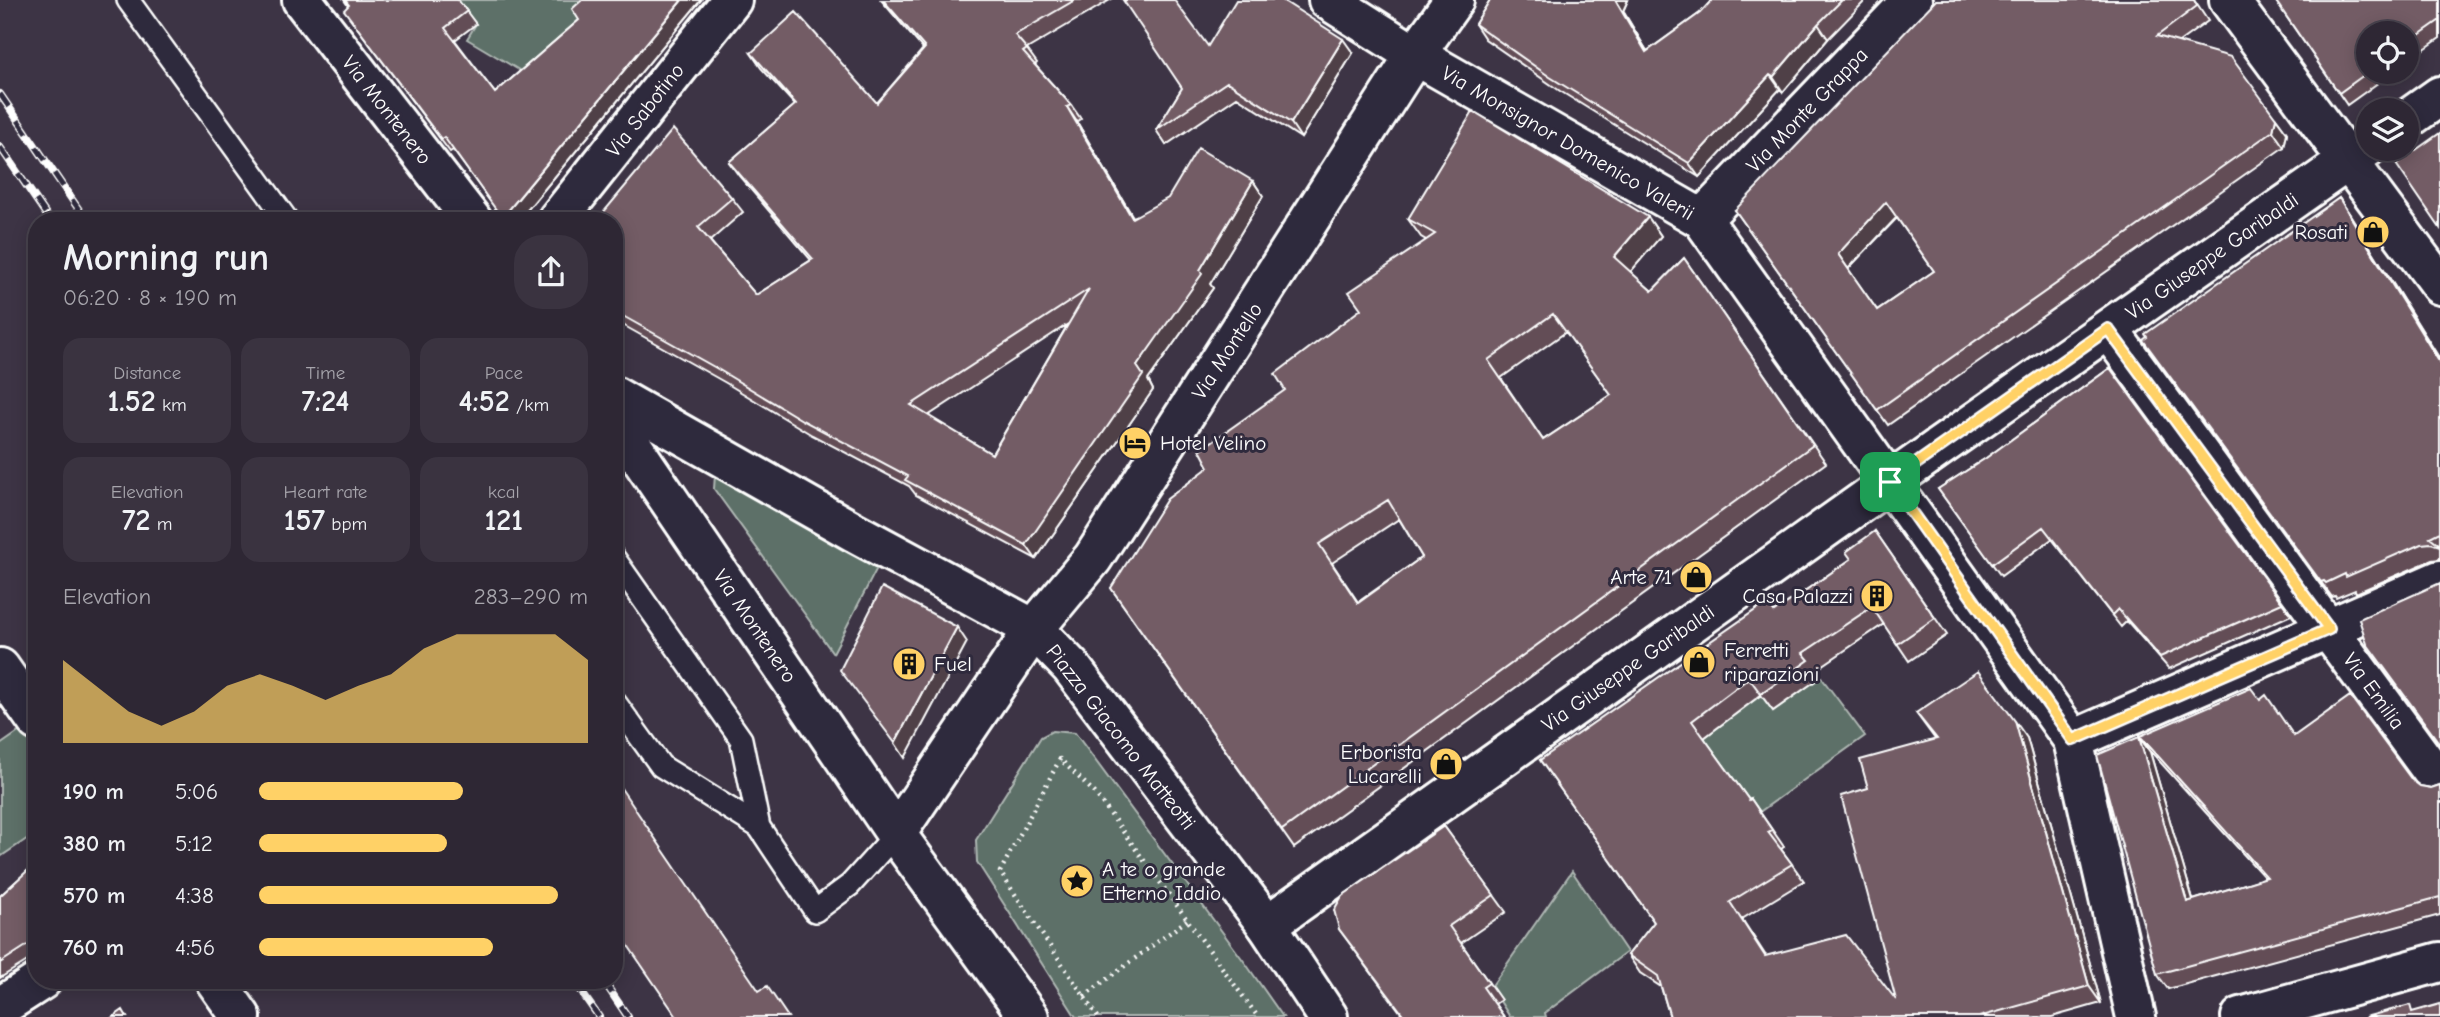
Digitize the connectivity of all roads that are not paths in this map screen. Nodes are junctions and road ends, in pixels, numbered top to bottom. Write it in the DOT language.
graph roads {
  1 [pos="128,0"];
  2 [pos="302,0"];
  3 [pos="732,0"];
  4 [pos="1328,0"];
  5 [pos="1454,0"];
  6 [pos="1912,0"];
  7 [pos="2229,0"];
  8 [pos="1415,55"];
  9 [pos="2440,96"];
  10 [pos="2419,111"];
  11 [pos="2356,151"];
  12 [pos="2356,154"];
  13 [pos="2363,161"];
  14 [pos="281,212"];
  15 [pos="466,212"];
  16 [pos="563,212"];
  17 [pos="1702,219"];
  18 [pos="2440,285"];
  19 [pos="2108,329"];
  20 [pos="623,401"];
  21 [pos="623,432"];
  22 [pos="1890,482"];
  23 [pos="623,571"];
  24 [pos="2440,580"];
  25 [pos="1034,629"];
  26 [pos="2329,629"];
  27 [pos="0,668"];
  28 [pos="28,708"];
  29 [pos="623,713"];
  30 [pos="2073,740"];
  31 [pos="2440,782"];
  32 [pos="759,827"];
  33 [pos="897,834"];
  34 [pos="1267,925"];
  35 [pos="2440,962"];
  36 [pos="28,989"];
  37 [pos="221,989"];
  38 [pos="0,1007"];
  39 [pos="241,1017"];
  40 [pos="1029,1017"];
  41 [pos="1328,1017"];
  42 [pos="2136,1017"];
  43 [pos="2241,1017"];
  1 -- 14 [label="lane"];
  2 -- 15 [label="street, Via Montenero"];
  3 -- 16 [label="street, Via Sabotino"];
  4 -- 8 [label="street, Via Monsignor Domenico Valerii"];
  5 -- 8 [label="street, Via Montello"];
  6 -- 17 [label="street, Via Monte Grappa"];
  7 -- 11 [label="street"];
  8 -- 17 [label="street, Via Monsignor Domenico Valerii"];
  8 -- 25 [label="street, Via Montello"];
  9 -- 10 [label="street"];
  12 -- 19 [label="street, Via Giuseppe Garibaldi"];
  13 -- 18 [label="street"];
  17 -- 22 [label="street, Via Monsignor Domenico Valerii"];
  19 -- 22 [label="street, Via Giuseppe Garibaldi"];
  19 -- 26 [label="street, Via Emilia"];
  20 -- 25 [label="street"];
  21 -- 33 [label="street, Via Montenero"];
  22 -- 30 [label="street, Via Monsignor Domenico Valerii"];
  22 -- 34 [label="street, Via Giuseppe Garibaldi"];
  23 -- 32 [label="lane"];
  24 -- 26 [label="street"];
  25 -- 33 [label="street, Via Montello"];
  25 -- 34 [label="street, Piazza Giacomo Matteotti"];
  26 -- 30 [label="street"];
  26 -- 31 [label="street, Via Emilia"];
  27 -- 28 [label="street"];
  29 -- 32 [label="lane"];
  30 -- 42 [label="street, Via Monsignor Domenico Valerii"];
  32 -- 33 [label="lane"];
  33 -- 40 [label="street"];
  34 -- 41 [label="street, Piazza Giacomo Matteotti"];
  35 -- 43 [label="street"];
  36 -- 38 [label="street"];
  37 -- 39 [label="street"];
}
